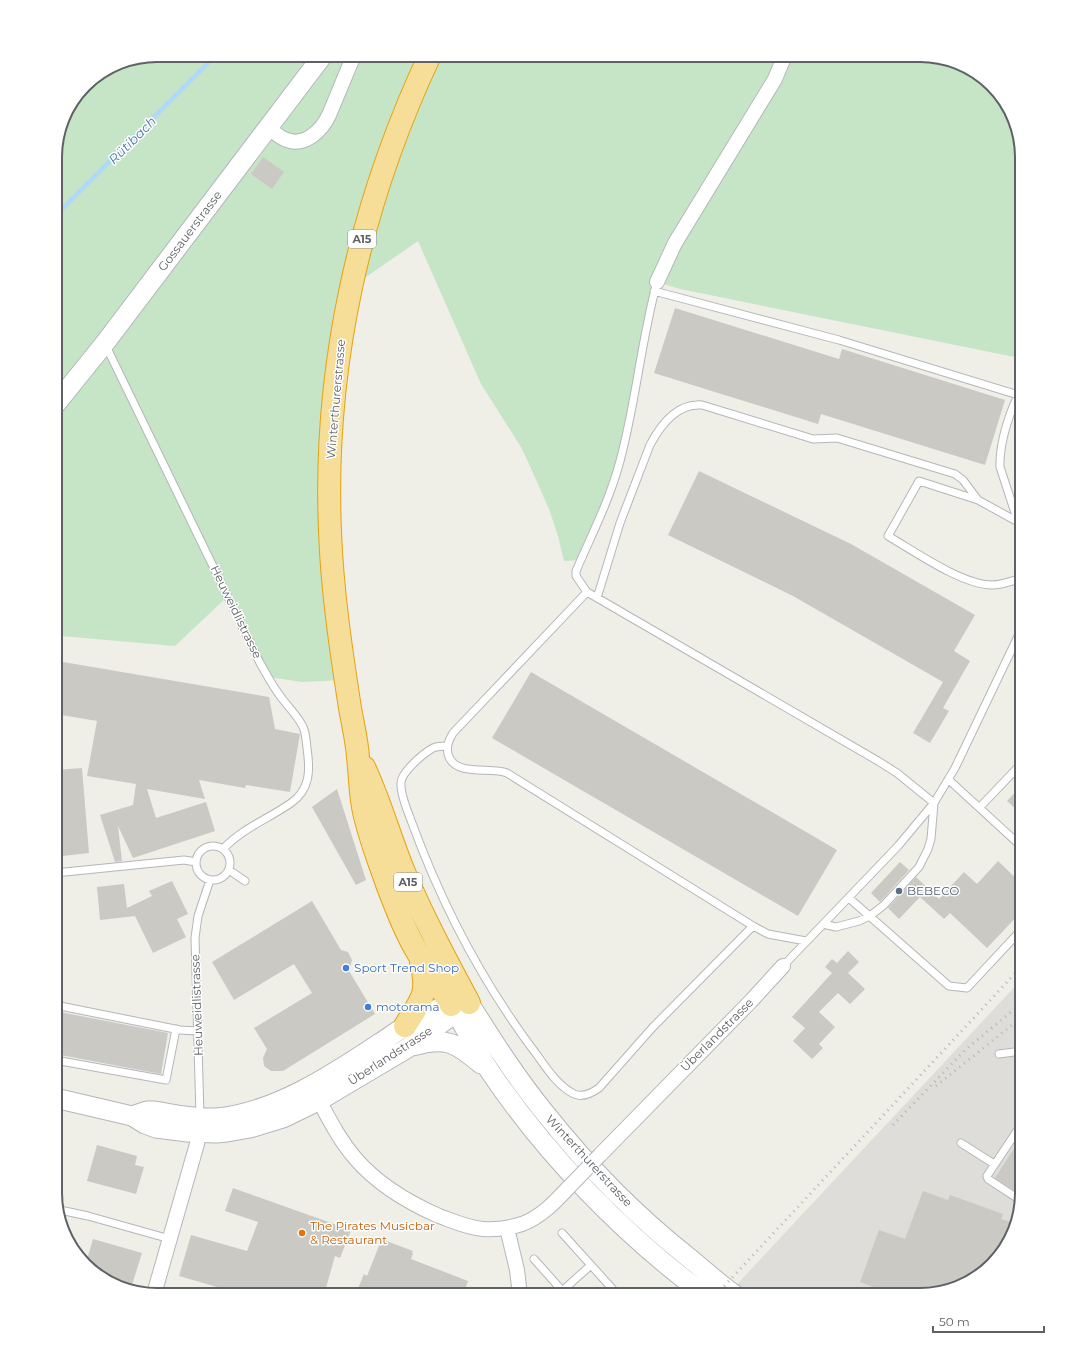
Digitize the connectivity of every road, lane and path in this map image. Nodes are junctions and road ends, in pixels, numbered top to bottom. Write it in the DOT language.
graph roads {
  1 [pos="319,62"];
  2 [pos="351,62"];
  3 [pos="427,62"];
  4 [pos="782,62"];
  5 [pos="268,128"];
  6 [pos="655,286"];
  7 [pos="105,343"];
  8 [pos="1015,391"];
  9 [pos="62,396"];
  10 [pos="1015,402"];
  11 [pos="978,500"];
  12 [pos="1015,510"];
  13 [pos="1015,522"];
  14 [pos="1015,580"];
  15 [pos="587,592"];
  16 [pos="597,598"];
  17 [pos="1015,644"];
  18 [pos="447,746"];
  19 [pos="358,755"];
  20 [pos="1015,770"];
  21 [pos="949,780"];
  22 [pos="934,803"];
  23 [pos="980,807"];
  24 [pos="1015,840"];
  25 [pos="223,849"];
  26 [pos="196,862"];
  27 [pos="228,870"];
  28 [pos="62,872"];
  29 [pos="210,880"];
  30 [pos="245,880"];
  31 [pos="849,898"];
  32 [pos="870,916"];
  33 [pos="823,924"];
  34 [pos="753,926"];
  35 [pos="1015,936"];
  36 [pos="806,941"];
  37 [pos="419,955"];
  38 [pos="783,966"];
  39 [pos="62,1006"];
  40 [pos="459,1007"];
  41 [pos="405,1026"];
  42 [pos="176,1029"];
  43 [pos="198,1031"];
  44 [pos="406,1049"];
  45 [pos="1015,1052"];
  46 [pos="999,1054"];
  47 [pos="62,1061"];
  48 [pos="488,1069"];
  49 [pos="315,1093"];
  50 [pos="62,1100"];
  51 [pos="200,1125"];
  52 [pos="1015,1135"];
  53 [pos="961,1143"];
  54 [pos="994,1164"];
  55 [pos="1015,1196"];
  56 [pos="64,1211"];
  57 [pos="507,1228"];
  58 [pos="562,1234"];
  59 [pos="170,1239"];
  60 [pos="534,1260"];
  61 [pos="591,1265"];
  62 [pos="156,1288"];
  63 [pos="519,1288"];
  64 [pos="559,1288"];
  65 [pos="569,1288"];
  66 [pos="612,1288"];
  67 [pos="696,1288"];
  68 [pos="727,1288"];
  1 -- 5 [label="main road, Gossauerstrasse"];
  2 -- 5 [label="street"];
  3 -- 19 [label="highway, Winterthurerstrasse / A15"];
  4 -- 6 [label="street"];
  5 -- 7 [label="main road, Gossauerstrasse"];
  6 -- 8 [label="lane"];
  6 -- 15 [label="lane"];
  7 -- 9 [label="main road, Gossauerstrasse"];
  7 -- 25 [label="lane, Heuweidlistrasse"];
  10 -- 12 [label="lane"];
  11 -- 13 [label="lane"];
  11 -- 14 [label="lane"];
  11 -- 16 [label="lane"];
  15 -- 16 [label="lane"];
  15 -- 18 [label="lane"];
  16 -- 22 [label="lane"];
  17 -- 21 [label="lane"];
  18 -- 34 [label="lane"];
  18 -- 34 [label="lane"];
  19 -- 37 [label="highway, A15"];
  19 -- 40 [label="highway, A15"];
  20 -- 23 [label="lane"];
  21 -- 22 [label="lane"];
  21 -- 23 [label="lane"];
  22 -- 31 [label="lane"];
  22 -- 32 [label="lane"];
  23 -- 24 [label="lane"];
  25 -- 26 [label="lane"];
  25 -- 27 [label="lane"];
  26 -- 28 [label="lane"];
  26 -- 29 [label="lane"];
  27 -- 29 [label="lane"];
  27 -- 30 [label="lane"];
  29 -- 43 [label="lane, Heuweidlistrasse"];
  31 -- 32 [label="lane"];
  31 -- 33 [label="lane"];
  32 -- 33 [label="lane"];
  32 -- 35 [label="lane"];
  33 -- 36 [label="lane"];
  34 -- 36 [label="lane"];
  36 -- 38 [label="lane"];
  37 -- 40 [label="highway, A15"];
  37 -- 41 [label="highway"];
  38 -- 57 [label="street, Überlandstrasse, bridge"];
  39 -- 42 [label="lane"];
  40 -- 41 [label="main road, Überlandstrasse"];
  40 -- 44 [label="main road, Überlandstrasse"];
  40 -- 48 [label="main road, Winterthurerstrasse"];
  40 -- 68 [label="main road, Winterthurerstrasse"];
  41 -- 49 [label="main road, Überlandstrasse"];
  42 -- 43 [label="lane"];
  42 -- 47 [label="lane"];
  43 -- 51 [label="lane, Heuweidlistrasse"];
  44 -- 48 [label="main road"];
  44 -- 49 [label="main road, Überlandstrasse"];
  45 -- 46 [label="lane"];
  48 -- 67 [label="main road, Winterthurerstrasse"];
  49 -- 51 [label="main road, Überlandstrasse"];
  49 -- 57 [label="street"];
  50 -- 51 [label="main road, Überlandstrasse"];
  51 -- 59 [label="street"];
  52 -- 54 [label="lane"];
  53 -- 54 [label="lane"];
  54 -- 55 [label="lane"];
  56 -- 59 [label="lane"];
  57 -- 63 [label="street"];
  58 -- 61 [label="lane"];
  59 -- 62 [label="street"];
  60 -- 64 [label="lane"];
  61 -- 65 [label="lane"];
  61 -- 66 [label="lane"];
}
